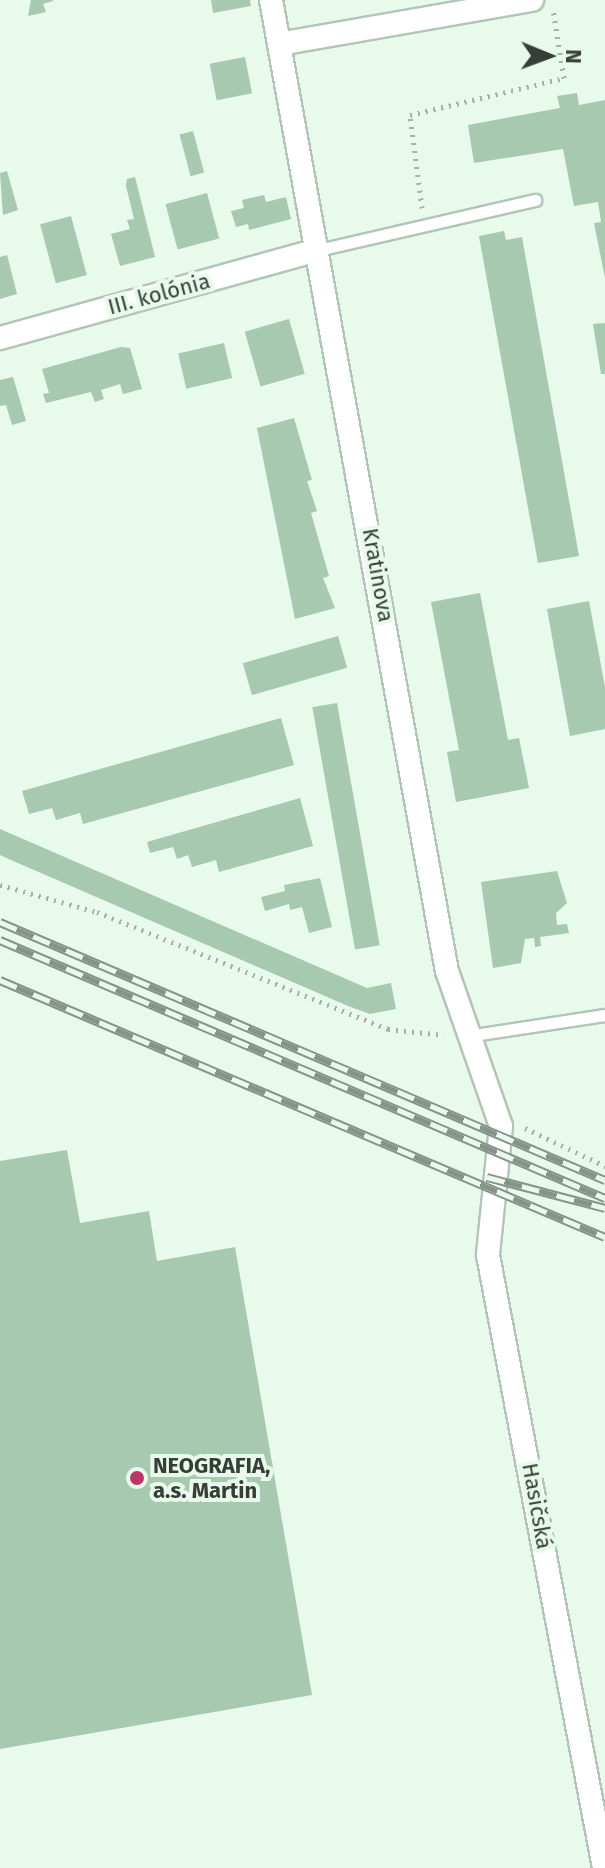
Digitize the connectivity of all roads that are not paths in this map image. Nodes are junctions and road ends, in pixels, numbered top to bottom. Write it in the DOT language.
graph roads {
  1 [pos="271,0"];
  2 [pos="532,0"];
  3 [pos="279,44"];
  4 [pos="535,200"];
  5 [pos="318,250"];
  6 [pos="0,338"];
  7 [pos="605,1015"];
  8 [pos="467,1036"];
  9 [pos="501,1144"];
  10 [pos="604,1868"];
  1 -- 3 [label="street, Kratinova"];
  2 -- 3 [label="street"];
  3 -- 5 [label="street, Kratinova"];
  4 -- 5 [label="lane"];
  5 -- 6 [label="street, III. kolónia"];
  5 -- 8 [label="street, Kratinova"];
  7 -- 8 [label="lane"];
  8 -- 9 [label="street, Kratinova"];
  9 -- 10 [label="street, Hasičská"];
}
